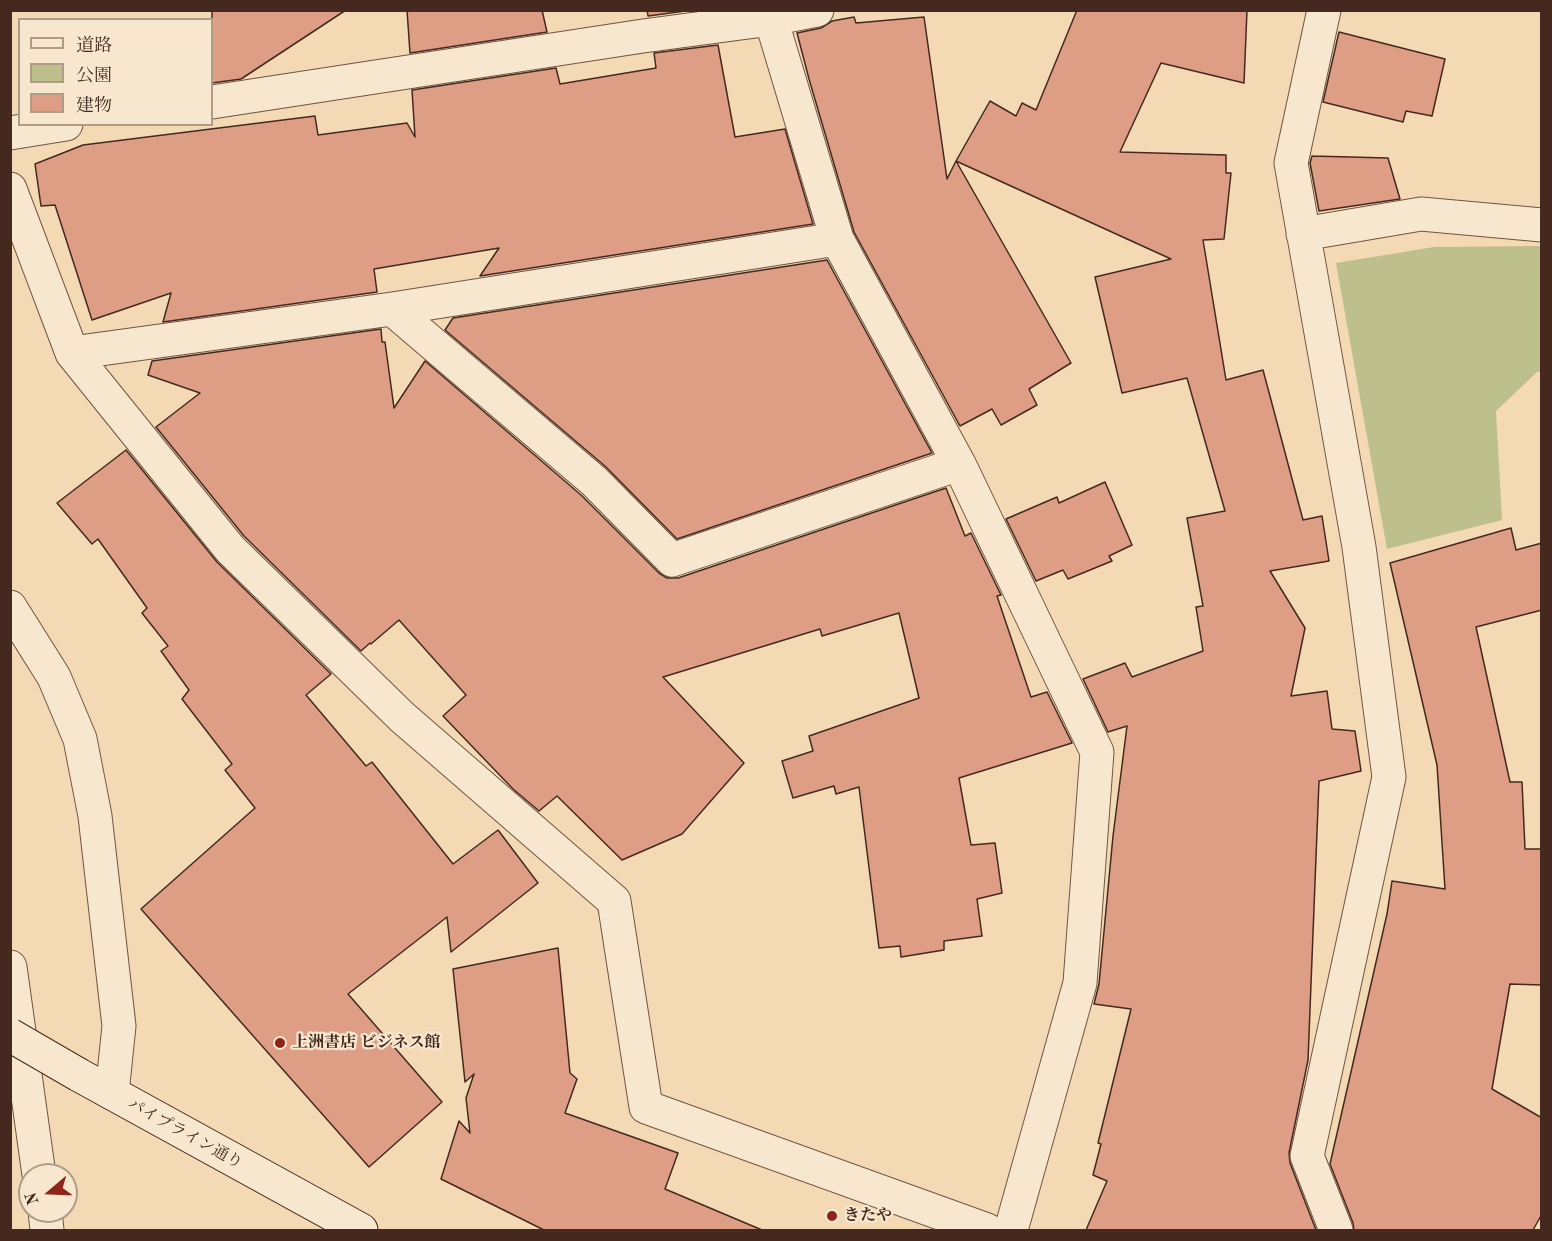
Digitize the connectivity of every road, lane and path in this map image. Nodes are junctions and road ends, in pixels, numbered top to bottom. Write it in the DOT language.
graph roads {
  1 [pos="817,10"];
  2 [pos="1324,10"];
  3 [pos="771,19"];
  4 [pos="640,23"];
  5 [pos="213,102"];
  6 [pos="54,126"];
  7 [pos="10,133"];
  8 [pos="10,189"];
  9 [pos="1542,225"];
  10 [pos="1303,234"];
  11 [pos="837,239"];
  12 [pos="392,309"];
  13 [pos="72,353"];
  14 [pos="959,464"];
  15 [pos="10,607"];
  16 [pos="10,967"];
  17 [pos="10,1035"];
  18 [pos="111,1093"];
  19 [pos="37,1163"];
  20 [pos="361,1230"];
  21 [pos="987,1230"];
  22 [pos="1011,1230"];
  23 [pos="1336,1230"];
  1 -- 3 [label="street"];
  2 -- 10 [label="street"];
  3 -- 4 [label="street"];
  3 -- 11 [label="street"];
  4 -- 5 [label="street"];
  6 -- 7 [label="street"];
  8 -- 13 [label="street"];
  9 -- 10 [label="street"];
  10 -- 23 [label="street"];
  11 -- 12 [label="street"];
  11 -- 14 [label="street"];
  12 -- 13 [label="street"];
  12 -- 14 [label="street"];
  13 -- 21 [label="street"];
  14 -- 22 [label="street"];
  15 -- 18 [label="street"];
  16 -- 19 [label="street"];
  17 -- 18 [label="street, パイプライン通り, bridge"];
  18 -- 20 [label="street, パイプライン通り"];
}
